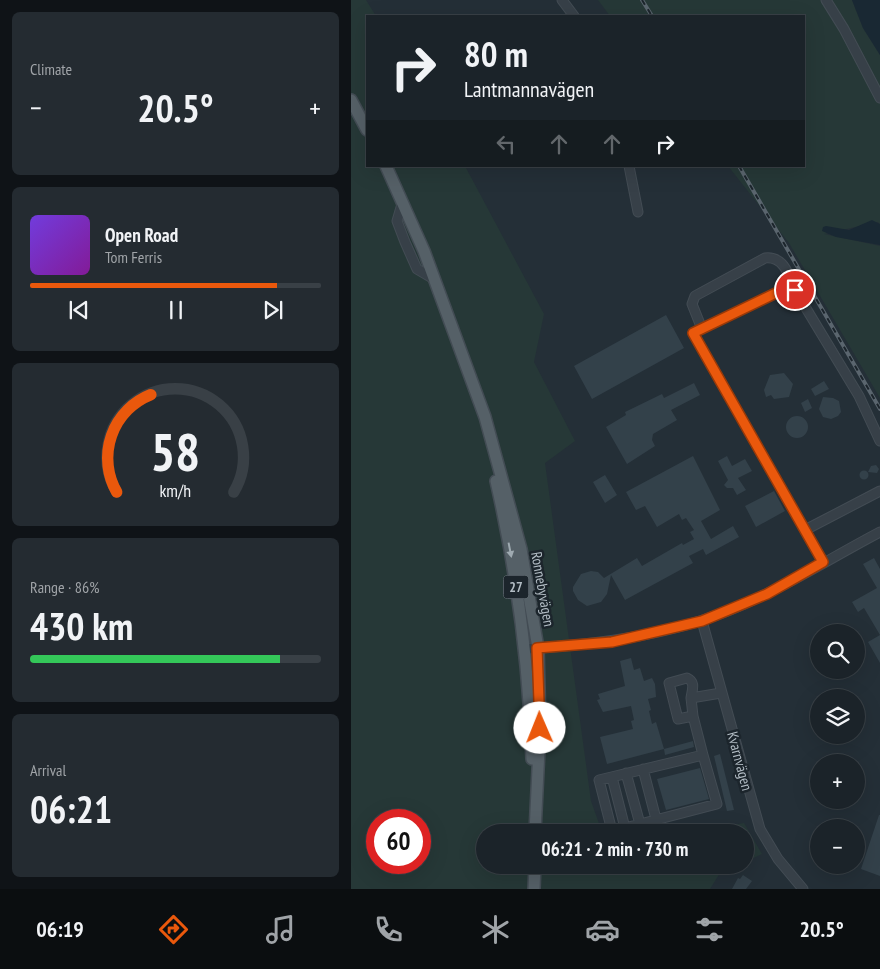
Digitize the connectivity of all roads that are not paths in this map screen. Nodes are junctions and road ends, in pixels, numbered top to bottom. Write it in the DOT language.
graph roads {
  1 [pos="562,0"];
  2 [pos="826,0"];
  3 [pos="573,15"];
  4 [pos="880,98"];
  5 [pos="351,100"];
  6 [pos="366,128"];
  7 [pos="386,167"];
  8 [pos="629,167"];
  9 [pos="637,212"];
  10 [pos="795,290"];
  11 [pos="698,331"];
  12 [pos="478,400"];
  13 [pos="880,441"];
  14 [pos="880,491"];
  15 [pos="805,530"];
  16 [pos="880,532"];
  17 [pos="823,562"];
  18 [pos="702,621"];
  19 [pos="537,648"];
  20 [pos="525,649"];
  21 [pos="721,693"];
  22 [pos="691,698"];
  23 [pos="693,716"];
  24 [pos="703,756"];
  25 [pos="643,769"];
  26 [pos="626,773"];
  27 [pos="612,777"];
  28 [pos="536,818"];
  29 [pos="656,819"];
  30 [pos="536,824"];
  31 [pos="610,824"];
  32 [pos="624,824"];
  33 [pos="640,824"];
  34 [pos="535,874"];
  35 [pos="535,889"];
  36 [pos="803,889"];
  1 -- 3 [label="street"];
  2 -- 4 [label="street"];
  5 -- 6 [label="main road"];
  7 -- 12 [label="main road, Ronnebyvägen / 27"];
  8 -- 9 [label="street"];
  10 -- 11 [label="street"];
  10 -- 11 [label="street"];
  10 -- 13 [label="street"];
  11 -- 15 [label="street"];
  12 -- 19 [label="main road, Ronnebyvägen / 27"];
  12 -- 20 [label="main road, Ronnebyvägen / 27, one-way"];
  14 -- 15 [label="street"];
  15 -- 17 [label="street"];
  16 -- 17 [label="street"];
  17 -- 18 [label="street"];
  18 -- 19 [label="street"];
  18 -- 21 [label="street, Kvarnvägen"];
  19 -- 20 [label="street"];
  19 -- 28 [label="main road, Ronnebyvägen / 27"];
  20 -- 28 [label="main road, Ronnebyvägen / 27"];
  21 -- 22 [label="street"];
  21 -- 36 [label="street, Kvarnvägen"];
  22 -- 23 [label="street"];
  22 -- 23 [label="street"];
  23 -- 24 [label="street"];
  24 -- 25 [label="street"];
  24 -- 29 [label="street"];
  25 -- 26 [label="street"];
  25 -- 29 [label="street"];
  26 -- 27 [label="street"];
  26 -- 33 [label="street"];
  27 -- 31 [label="street"];
  27 -- 32 [label="street"];
  28 -- 30 [label="main road, Ronnebyvägen / 27"];
  29 -- 33 [label="street"];
  34 -- 35 [label="main road"];
}
